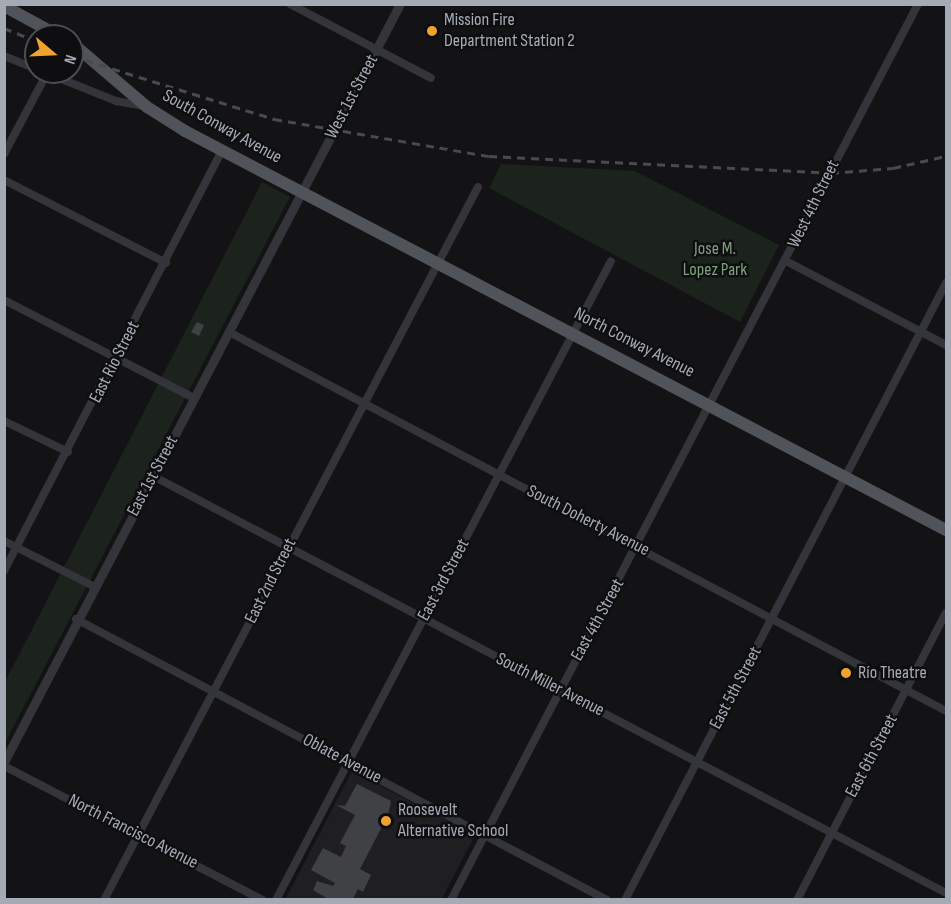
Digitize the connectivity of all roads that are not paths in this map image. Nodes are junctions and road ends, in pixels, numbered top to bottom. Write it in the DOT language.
graph roads {
  1 [pos="291,4"];
  2 [pos="400,4"];
  3 [pos="918,4"];
  4 [pos="4,6"];
  5 [pos="37,24"];
  6 [pos="376,51"];
  7 [pos="84,53"];
  8 [pos="4,56"];
  9 [pos="24,64"];
  10 [pos="431,78"];
  11 [pos="39,84"];
  12 [pos="73,84"];
  13 [pos="147,107"];
  14 [pos="222,151"];
  15 [pos="4,154"];
  16 [pos="4,180"];
  17 [pos="478,187"];
  18 [pos="304,190"];
  19 [pos="611,261"];
  20 [pos="786,261"];
  21 [pos="438,262"];
  22 [pos="166,263"];
  23 [pos="946,283"];
  24 [pos="4,300"];
  25 [pos="229,332"];
  26 [pos="574,332"];
  27 [pos="920,332"];
  28 [pos="946,345"];
  29 [pos="117,359"];
  30 [pos="194,398"];
  31 [pos="364,403"];
  32 [pos="711,404"];
  33 [pos="4,421"];
  34 [pos="68,452"];
  35 [pos="844,475"];
  36 [pos="153,476"];
  37 [pos="499,476"];
  38 [pos="946,530"];
  39 [pos="4,541"];
  40 [pos="638,545"];
  41 [pos="17,547"];
  42 [pos="288,547"];
  43 [pos="4,571"];
  44 [pos="95,587"];
  45 [pos="946,613"];
  46 [pos="773,617"];
  47 [pos="76,619"];
  48 [pos="424,619"];
  49 [pos="215,690"];
  50 [pos="559,690"];
  51 [pos="907,690"];
  52 [pos="946,711"];
  53 [pos="699,760"];
  54 [pos="348,763"];
  55 [pos="4,764"];
  56 [pos="833,831"];
  57 [pos="485,834"];
  58 [pos="138,835"];
  59 [pos="946,893"];
  60 [pos="104,900"];
  61 [pos="262,900"];
  62 [pos="276,900"];
  63 [pos="451,900"];
  64 [pos="607,900"];
  65 [pos="625,900"];
  66 [pos="797,900"];
  1 -- 6 [label="street"];
  2 -- 6 [label="street, West 1st Street"];
  3 -- 20 [label="street, West 4th Street"];
  4 -- 5 [label="main road"];
  6 -- 10 [label="street"];
  6 -- 18 [label="street, West 1st Street"];
  7 -- 13 [label="main road, South Conway Avenue"];
  8 -- 9 [label="street"];
  11 -- 15 [label="street"];
  12 -- 13 [label="street"];
  13 -- 14 [label="main road, South Conway Avenue"];
  14 -- 18 [label="main road, South Conway Avenue"];
  14 -- 22 [label="street, East Rio Street"];
  16 -- 22 [label="street"];
  17 -- 21 [label="street, East 2nd Street"];
  18 -- 21 [label="main road, North Conway Avenue"];
  18 -- 25 [label="street, East 1st Street"];
  19 -- 26 [label="street, East 3rd Street"];
  20 -- 27 [label="street"];
  20 -- 32 [label="street, West 4th Street"];
  21 -- 26 [label="main road, North Conway Avenue"];
  21 -- 31 [label="street, East 2nd Street"];
  22 -- 29 [label="street, East Rio Street"];
  23 -- 27 [label="street, East 5th Street"];
  24 -- 29 [label="street"];
  25 -- 30 [label="street, East 1st Street"];
  25 -- 31 [label="street, South Doherty Avenue"];
  26 -- 32 [label="main road, North Conway Avenue"];
  26 -- 37 [label="street, East 3rd Street"];
  27 -- 28 [label="street"];
  27 -- 35 [label="street, East 5th Street"];
  29 -- 30 [label="street"];
  29 -- 34 [label="street, East Rio Street"];
  30 -- 36 [label="street, East 1st Street"];
  31 -- 37 [label="street, South Doherty Avenue"];
  31 -- 42 [label="street, East 2nd Street"];
  32 -- 35 [label="main road, North Conway Avenue"];
  32 -- 40 [label="street, East 4th Street"];
  33 -- 34 [label="street"];
  34 -- 41 [label="street, East Rio Street"];
  35 -- 38 [label="main road, North Conway Avenue"];
  35 -- 46 [label="street, East 5th Street"];
  36 -- 42 [label="street, South Miller Avenue"];
  36 -- 44 [label="street, East 1st Street"];
  37 -- 40 [label="street, South Doherty Avenue"];
  37 -- 48 [label="street, East 3rd Street"];
  39 -- 41 [label="street"];
  40 -- 46 [label="street, South Doherty Avenue"];
  40 -- 50 [label="street, East 4th Street"];
  41 -- 43 [label="street, East Rio Street"];
  41 -- 44 [label="street"];
  42 -- 48 [label="street, South Miller Avenue"];
  42 -- 49 [label="street, East 2nd Street"];
  44 -- 47 [label="street, East 1st Street"];
  45 -- 51 [label="street, East 6th Street"];
  46 -- 51 [label="street, South Doherty Avenue"];
  46 -- 53 [label="street, East 5th Street"];
  47 -- 49 [label="street, Oblate Avenue"];
  47 -- 55 [label="street, East 1st Street"];
  48 -- 50 [label="street, South Miller Avenue"];
  48 -- 54 [label="street, East 3rd Street"];
  49 -- 54 [label="street, Oblate Avenue"];
  49 -- 58 [label="street, East 2nd Street"];
  50 -- 53 [label="street, South Miller Avenue"];
  50 -- 57 [label="street, East 4th Street"];
  51 -- 52 [label="street, South Doherty Avenue"];
  51 -- 56 [label="street, East 6th Street"];
  53 -- 56 [label="street, South Miller Avenue"];
  53 -- 65 [label="street, East 5th Street"];
  54 -- 57 [label="street, Oblate Avenue"];
  54 -- 62 [label="street, East 3rd Street"];
  55 -- 58 [label="street, North Francisco Avenue"];
  56 -- 59 [label="street, South Miller Avenue"];
  56 -- 66 [label="street, East 6th Street"];
  57 -- 63 [label="street, East 4th Street"];
  57 -- 64 [label="street, Oblate Avenue"];
  58 -- 60 [label="street, East 2nd Street"];
  58 -- 61 [label="street, North Francisco Avenue"];
}
